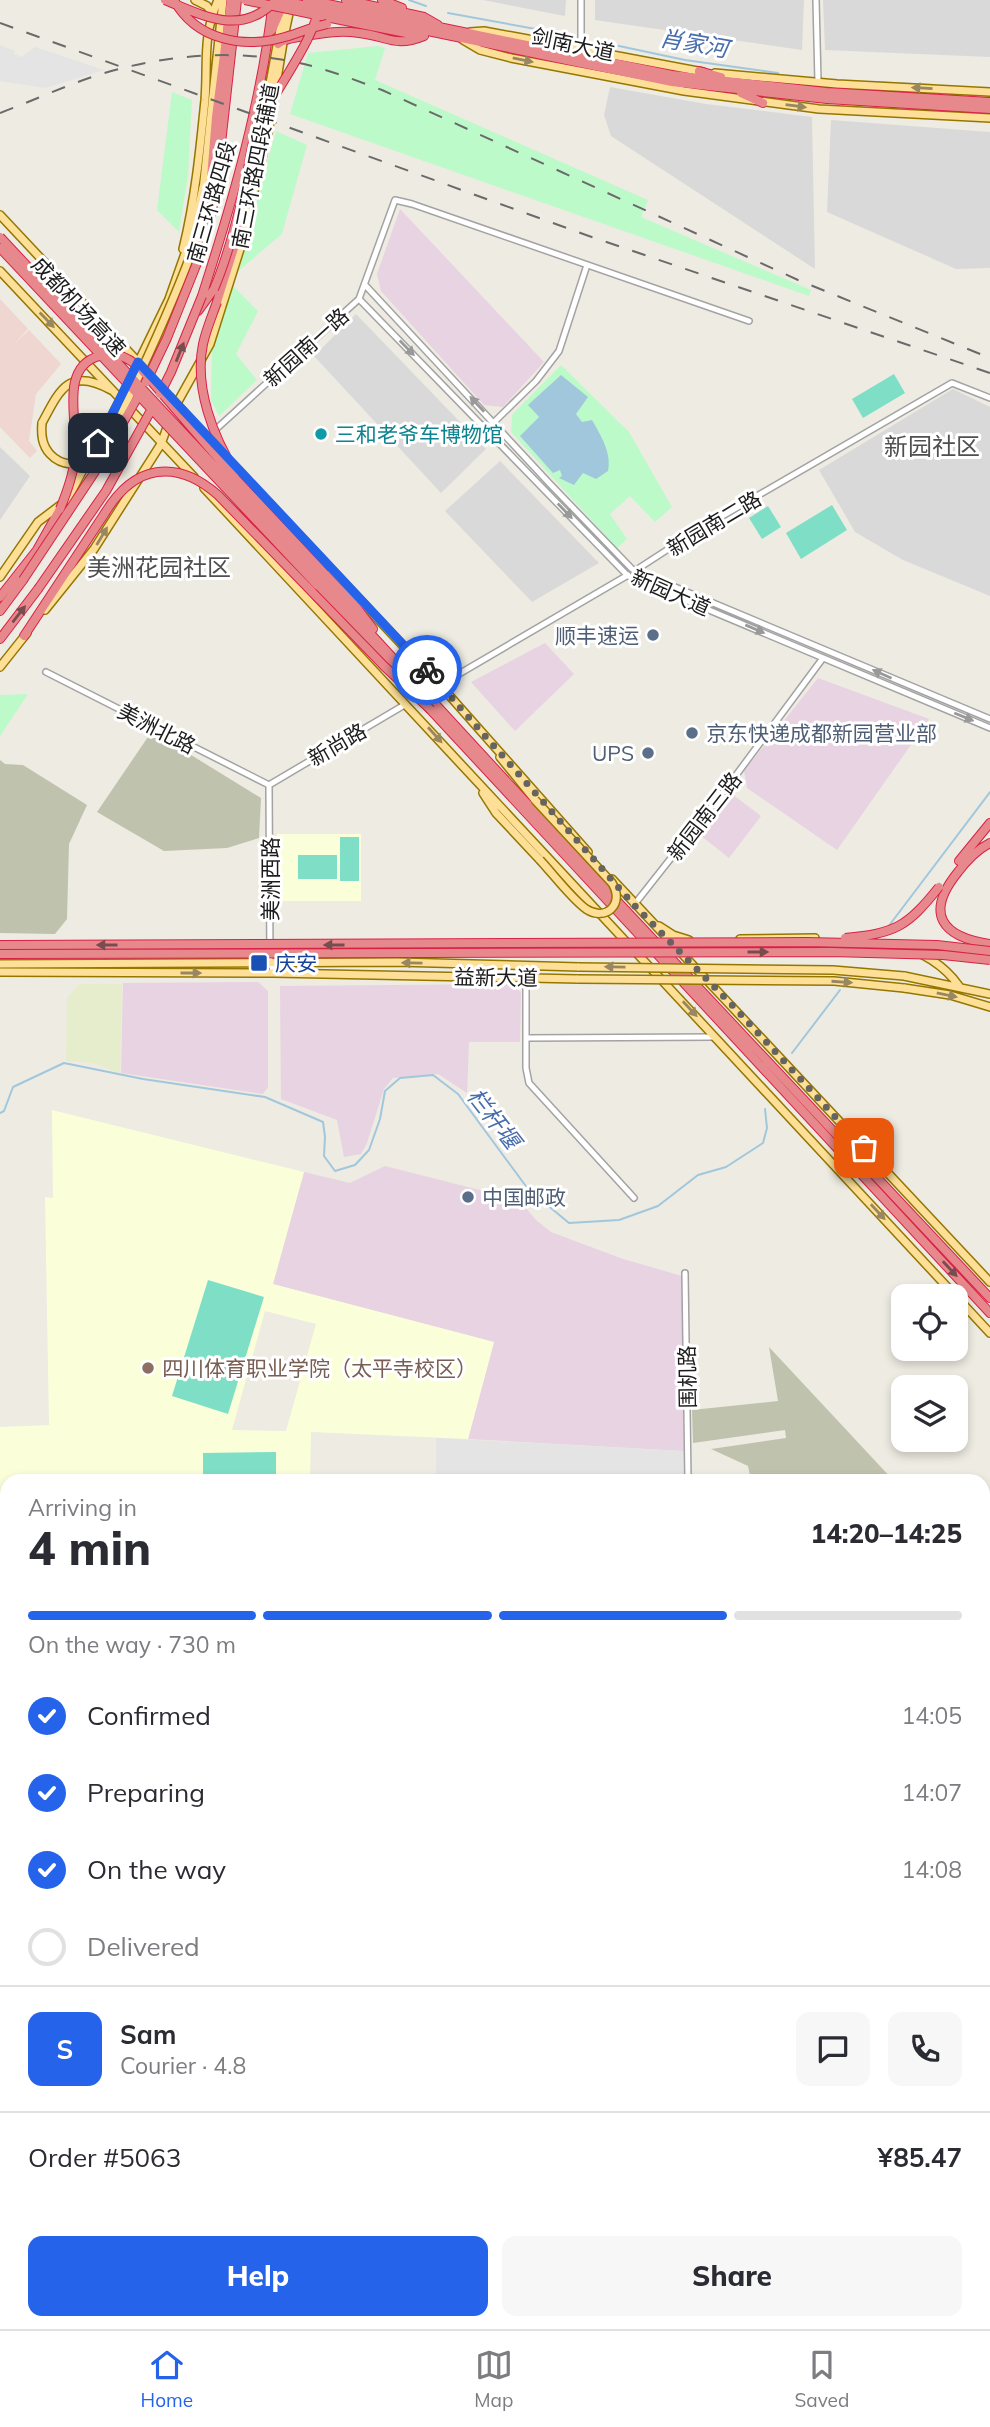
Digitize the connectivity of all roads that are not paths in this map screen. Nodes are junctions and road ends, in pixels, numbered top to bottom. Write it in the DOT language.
graph roads {
  1 [pos="166,0"];
  2 [pos="174,0"];
  3 [pos="195,0"];
  4 [pos="220,0"];
  5 [pos="231,0"];
  6 [pos="237,0"];
  7 [pos="245,0"];
  8 [pos="276,0"];
  9 [pos="285,0"];
  10 [pos="291,0"];
  11 [pos="308,0"];
  12 [pos="346,0"];
  13 [pos="382,0"];
  14 [pos="581,0"];
  15 [pos="816,0"];
  16 [pos="323,10"];
  17 [pos="212,13"];
  18 [pos="424,17"];
  19 [pos="438,30"];
  20 [pos="334,32"];
  21 [pos="461,35"];
  22 [pos="269,36"];
  23 [pos="424,36"];
  24 [pos="282,42"];
  25 [pos="581,49"];
  26 [pos="699,71"];
  27 [pos="818,82"];
  28 [pos="741,83"];
  29 [pos="732,90"];
  30 [pos="990,92"];
  31 [pos="990,102"];
  32 [pos="763,103"];
  33 [pos="990,109"];
  34 [pos="990,118"];
  35 [pos="253,171"];
  36 [pos="203,187"];
  37 [pos="250,209"];
  38 [pos="0,215"];
  39 [pos="207,227"];
  40 [pos="0,237"];
  41 [pos="0,248"];
  42 [pos="587,265"];
  43 [pos="0,271"];
  44 [pos="365,285"];
  45 [pos="174,287"];
  46 [pos="204,298"];
  47 [pos="359,299"];
  48 [pos="749,321"];
  49 [pos="138,362"];
  50 [pos="119,395"];
  51 [pos="990,398"];
  52 [pos="176,404"];
  53 [pos="494,422"];
  54 [pos="486,430"];
  55 [pos="206,437"];
  56 [pos="160,444"];
  57 [pos="247,490"];
  58 [pos="636,570"];
  59 [pos="628,576"];
  60 [pos="0,577"];
  61 [pos="0,597"];
  62 [pos="0,611"];
  63 [pos="24,636"];
  64 [pos="0,639"];
  65 [pos="823,658"];
  66 [pos="400,665"];
  67 [pos="0,667"];
  68 [pos="46,672"];
  69 [pos="440,685"];
  70 [pos="406,704"];
  71 [pos="430,709"];
  72 [pos="990,719"];
  73 [pos="990,728"];
  74 [pos="492,744"];
  75 [pos="471,775"];
  76 [pos="269,785"];
  77 [pos="990,823"];
  78 [pos="556,840"];
  79 [pos="990,843"];
  80 [pos="942,889"];
  81 [pos="634,905"];
  82 [pos="648,919"];
  83 [pos="807,942"];
  84 [pos="990,944"];
  85 [pos="0,945"];
  86 [pos="990,951"];
  87 [pos="0,954"];
  88 [pos="990,960"];
  89 [pos="270,962"];
  90 [pos="0,964"];
  91 [pos="0,972"];
  92 [pos="274,973"];
  93 [pos="526,978"];
  94 [pos="959,986"];
  95 [pos="990,994"];
  96 [pos="990,1007"];
  97 [pos="715,1037"];
  98 [pos="526,1038"];
  99 [pos="634,1198"];
  100 [pos="685,1273"];
  101 [pos="990,1282"];
  102 [pos="990,1298"];
  103 [pos="990,1313"];
  104 [pos="990,1333"];
  105 [pos="688,1474"];
  1 -- 8 [label="highway, bridge"];
  2 -- 16 [label="highway, bridge"];
  3 -- 17 [label="main road"];
  4 -- 17 [label="main road"];
  4 -- 36 [label="main road"];
  5 -- 39 [label="highway, 南三环路四段"];
  6 -- 39 [label="highway, 南三环路四段"];
  7 -- 16 [label="highway, bridge"];
  8 -- 16 [label="highway, 剑南大道, bridge"];
  8 -- 22 [label="highway, 南三环路四段"];
  9 -- 22 [label="highway"];
  9 -- 24 [label="main road, 南三环路四段辅道"];
  10 -- 24 [label="main road"];
  11 -- 16 [label="highway, 剑南大道, bridge"];
  11 -- 20 [label="highway"];
  12 -- 18 [label="highway"];
  13 -- 18 [label="highway"];
  14 -- 25 [label="street"];
  15 -- 27 [label="street"];
  16 -- 19 [label="highway, 剑南大道"];
  16 -- 23 [label="highway"];
  16 -- 46 [label="highway, bridge"];
  17 -- 45 [label="main road"];
  18 -- 19 [label="highway"];
  19 -- 21 [label="highway, 剑南大道"];
  19 -- 23 [label="highway"];
  20 -- 23 [label="highway"];
  20 -- 24 [label="highway"];
  21 -- 25 [label="main road"];
  21 -- 28 [label="highway, 剑南大道"];
  21 -- 29 [label="highway, 剑南大道"];
  21 -- 32 [label="main road, one-way"];
  22 -- 46 [label="highway, 南三环路四段"];
  24 -- 35 [label="main road, 南三环路四段辅道"];
  24 -- 37 [label="main road"];
  25 -- 26 [label="main road"];
  26 -- 27 [label="main road"];
  26 -- 28 [label="highway"];
  30 -- 27 [label="main road, one-way"];
  28 -- 31 [label="highway, 剑南大道"];
  29 -- 32 [label="highway"];
  29 -- 33 [label="highway, 剑南大道"];
  32 -- 34 [label="main road, one-way"];
  35 -- 37 [label="main road, 南三环路四段辅道"];
  35 -- 57 [label="highway, bridge"];
  36 -- 45 [label="main road"];
  36 -- 50 [label="main road, bridge"];
  37 -- 52 [label="main road, 南三环路四段辅道"];
  38 -- 49 [label="main road"];
  39 -- 62 [label="highway, 南三环路四段, bridge"];
  40 -- 66 [label="highway, 成都机场高速, bridge"];
  41 -- 71 [label="highway, 成都机场高速, bridge"];
  42 -- 44 [label="street, 新园南一路"];
  42 -- 48 [label="street"];
  42 -- 53 [label="street"];
  43 -- 50 [label="main road, one-way"];
  44 -- 47 [label="street, 新园南一路"];
  53 -- 44 [label="street, 新园大道, one-way"];
  45 -- 49 [label="main road"];
  64 -- 46 [label="highway, 南三环路四段, one-way, bridge"];
  47 -- 54 [label="street, 新园大道, one-way"];
  47 -- 55 [label="street, 新园南一路"];
  49 -- 50 [label="main road"];
  49 -- 52 [label="main road"];
  50 -- 56 [label="main road"];
  50 -- 60 [label="main road"];
  51 -- 58 [label="street, 新园南二路"];
  52 -- 55 [label="main road"];
  52 -- 56 [label="main road, 南三环路四段辅道"];
  53 -- 54 [label="street"];
  53 -- 58 [label="street, 新园大道"];
  54 -- 59 [label="street, 新园大道, one-way"];
  55 -- 69 [label="main road"];
  63 -- 56 [label="main road, 南三环路四段辅道, one-way"];
  56 -- 70 [label="main road"];
  57 -- 61 [label="highway, bridge"];
  57 -- 66 [label="highway, bridge"];
  58 -- 59 [label="street, 新园南二路"];
  72 -- 58 [label="street, 新园大道, one-way"];
  59 -- 65 [label="street, 新园大道, one-way"];
  59 -- 69 [label="street, 新园南二路"];
  63 -- 67 [label="main road, 南三环路四段辅道"];
  63 -- 71 [label="highway, bridge"];
  65 -- 73 [label="street, 新园大道, one-way"];
  65 -- 81 [label="street, 新园南三路"];
  66 -- 78 [label="highway, 成都机场高速"];
  68 -- 76 [label="street, 美洲北路"];
  69 -- 74 [label="main road"];
  70 -- 75 [label="main road, one-way"];
  70 -- 76 [label="street, 新尚路"];
  71 -- 78 [label="highway, 成都机场高速"];
  74 -- 75 [label="main road, bridge"];
  74 -- 81 [label="main road"];
  75 -- 97 [label="main road, one-way"];
  76 -- 89 [label="street, 美洲西路"];
  77 -- 80 [label="highway"];
  78 -- 102 [label="highway, 成都机场高速"];
  78 -- 103 [label="highway, 成都机场高速, one-way"];
  79 -- 80 [label="highway"];
  80 -- 83 [label="highway, bridge"];
  80 -- 84 [label="highway"];
  81 -- 82 [label="main road"];
  82 -- 94 [label="main road"];
  82 -- 101 [label="main road"];
  83 -- 85 [label="highway, one-way, bridge"];
  83 -- 86 [label="highway, bridge"];
  87 -- 88 [label="highway, one-way, bridge"];
  89 -- 90 [label="main road, 益新大道"];
  89 -- 92 [label="street, 美洲西路"];
  94 -- 89 [label="main road, 益新大道, one-way, bridge"];
  91 -- 92 [label="main road, 益新大道, one-way"];
  92 -- 93 [label="main road, 益新大道"];
  93 -- 96 [label="main road, 益新大道, one-way, bridge"];
  93 -- 98 [label="street"];
  94 -- 95 [label="main road, 益新大道"];
  97 -- 98 [label="street"];
  97 -- 104 [label="main road, one-way"];
  98 -- 99 [label="street"];
  100 -- 105 [label="street, 围机路"];
}
